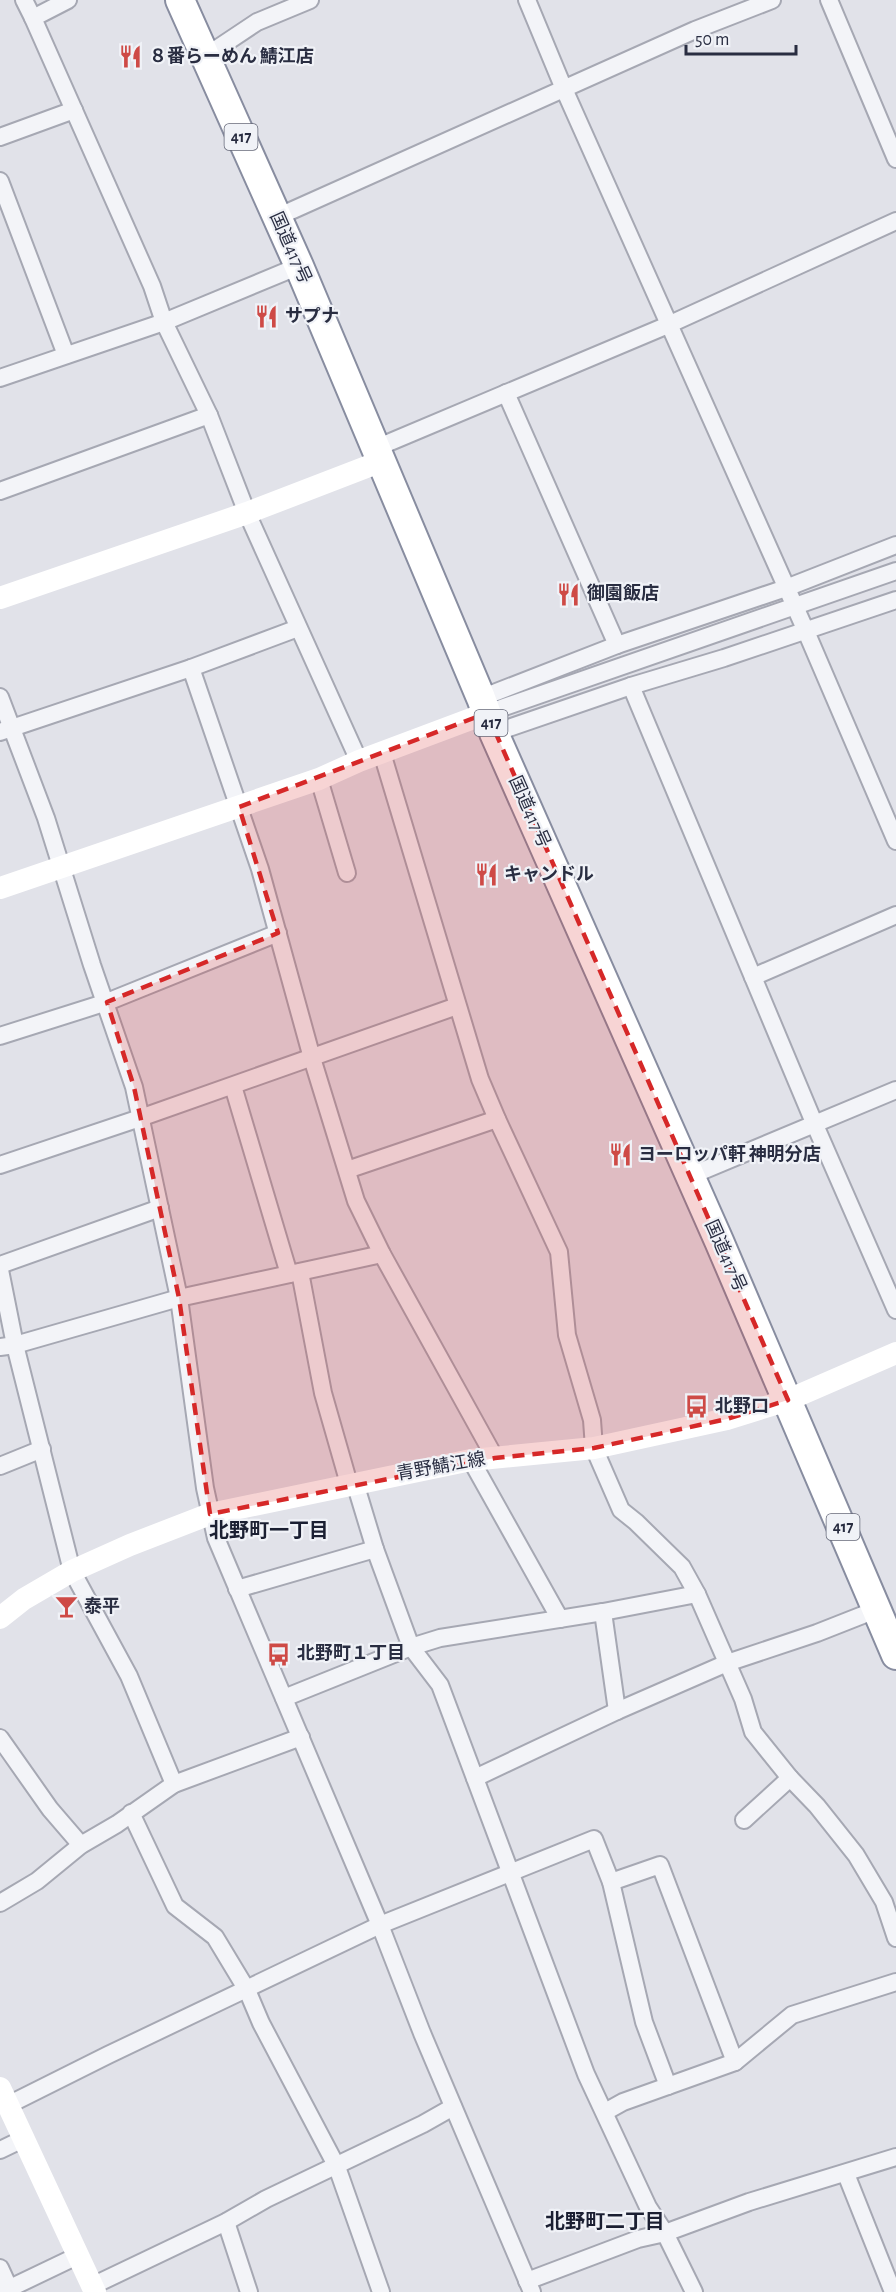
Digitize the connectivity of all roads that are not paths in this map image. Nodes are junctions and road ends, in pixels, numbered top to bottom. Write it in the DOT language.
graph roads {
  1 [pos="24,0"];
  2 [pos="68,0"];
  3 [pos="180,0"];
  4 [pos="310,0"];
  5 [pos="527,0"];
  6 [pos="772,0"];
  7 [pos="829,0"];
  8 [pos="33,18"];
  9 [pos="206,56"];
  10 [pos="564,89"];
  11 [pos="75,110"];
  12 [pos="0,137"];
  13 [pos="896,159"];
  14 [pos="0,181"];
  15 [pos="275,218"];
  16 [pos="896,221"];
  17 [pos="298,266"];
  18 [pos="164,322"];
  19 [pos="668,325"];
  20 [pos="66,355"];
  21 [pos="0,378"];
  22 [pos="506,393"];
  23 [pos="209,415"];
  24 [pos="379,454"];
  25 [pos="0,491"];
  26 [pos="247,513"];
  27 [pos="896,545"];
  28 [pos="896,571"];
  29 [pos="786,588"];
  30 [pos="0,598"];
  31 [pos="896,600"];
  32 [pos="795,606"];
  33 [pos="298,628"];
  34 [pos="805,629"];
  35 [pos="617,645"];
  36 [pos="191,668"];
  37 [pos="631,686"];
  38 [pos="0,697"];
  39 [pos="488,715"];
  40 [pos="6,729"];
  41 [pos="382,753"];
  42 [pos="359,761"];
  43 [pos="319,779"];
  44 [pos="239,807"];
  45 [pos="891,816"];
  46 [pos="896,841"];
  47 [pos="62,866"];
  48 [pos="347,873"];
  49 [pos="0,888"];
  50 [pos="896,915"];
  51 [pos="278,933"];
  52 [pos="753,977"];
  53 [pos="107,1002"];
  54 [pos="457,1006"];
  55 [pos="0,1036"];
  56 [pos="312,1058"];
  57 [pos="233,1086"];
  58 [pos="896,1090"];
  59 [pos="140,1118"];
  60 [pos="496,1119"];
  61 [pos="815,1125"];
  62 [pos="0,1165"];
  63 [pos="346,1170"];
  64 [pos="690,1176"];
  65 [pos="160,1208"];
  66 [pos="382,1254"];
  67 [pos="0,1265"];
  68 [pos="0,1270"];
  69 [pos="294,1273"];
  70 [pos="179,1298"];
  71 [pos="896,1310"];
  72 [pos="7,1346"];
  73 [pos="896,1353"];
  74 [pos="788,1400"];
  75 [pos="594,1448"];
  76 [pos="42,1449"];
  77 [pos="495,1458"];
  78 [pos="471,1460"];
  79 [pos="0,1466"];
  80 [pos="352,1483"];
  81 [pos="210,1514"];
  82 [pos="375,1549"];
  83 [pos="72,1571"];
  84 [pos="237,1589"];
  85 [pos="697,1594"];
  86 [pos="878,1609"];
  87 [pos="603,1612"];
  88 [pos="0,1618"];
  89 [pos="560,1619"];
  90 [pos="894,1644"];
  91 [pos="411,1647"];
  92 [pos="727,1663"];
  93 [pos="284,1698"];
  94 [pos="617,1711"];
  95 [pos="301,1737"];
  96 [pos="0,1738"];
  97 [pos="475,1778"];
  98 [pos="790,1778"];
  99 [pos="174,1784"];
  100 [pos="131,1813"];
  101 [pos="744,1820"];
  102 [pos="81,1845"];
  103 [pos="511,1874"];
  104 [pos="611,1882"];
  105 [pos="890,1900"];
  106 [pos="0,1903"];
  107 [pos="380,1925"];
  108 [pos="896,1938"];
  109 [pos="896,1982"];
  110 [pos="247,1990"];
  111 [pos="735,2062"];
  112 [pos="668,2086"];
  113 [pos="4,2096"];
  114 [pos="453,2107"];
  115 [pos="605,2112"];
  116 [pos="23,2139"];
  117 [pos="0,2150"];
  118 [pos="896,2157"];
  119 [pos="337,2167"];
  120 [pos="846,2174"];
  121 [pos="226,2222"];
  122 [pos="665,2233"];
  123 [pos="77,2256"];
  124 [pos="0,2268"];
  125 [pos="529,2286"];
  126 [pos="94,2289"];
  127 [pos="7,2291"];
  128 [pos="249,2292"];
  129 [pos="381,2292"];
  130 [pos="694,2292"];
  131 [pos="893,2292"];
  1 -- 8 [label="street"];
  2 -- 8 [label="street"];
  3 -- 9 [label="highway, 国道417号 / 417"];
  4 -- 9 [label="street"];
  5 -- 10 [label="street"];
  6 -- 10 [label="street"];
  7 -- 13 [label="street"];
  8 -- 11 [label="street"];
  9 -- 15 [label="highway, 国道417号 / 417"];
  10 -- 15 [label="street"];
  10 -- 19 [label="street"];
  11 -- 12 [label="street"];
  11 -- 18 [label="street"];
  14 -- 20 [label="street"];
  15 -- 17 [label="highway, 国道417号 / 417"];
  16 -- 19 [label="street"];
  17 -- 18 [label="street"];
  17 -- 24 [label="highway, 国道417号 / 417"];
  18 -- 20 [label="street"];
  18 -- 23 [label="street"];
  19 -- 22 [label="street"];
  19 -- 29 [label="street"];
  20 -- 21 [label="street"];
  22 -- 24 [label="street"];
  22 -- 35 [label="street"];
  23 -- 25 [label="street"];
  23 -- 26 [label="street"];
  24 -- 26 [label="street"];
  24 -- 39 [label="highway, 国道417号 / 417"];
  26 -- 30 [label="street"];
  26 -- 33 [label="street"];
  27 -- 29 [label="street"];
  28 -- 32 [label="street"];
  29 -- 32 [label="street"];
  29 -- 35 [label="street"];
  31 -- 34 [label="street"];
  32 -- 34 [label="street"];
  32 -- 39 [label="street"];
  33 -- 36 [label="street"];
  33 -- 42 [label="street"];
  34 -- 37 [label="street"];
  34 -- 45 [label="street"];
  35 -- 39 [label="street"];
  36 -- 40 [label="street"];
  36 -- 44 [label="street"];
  37 -- 39 [label="street"];
  37 -- 52 [label="street"];
  38 -- 40 [label="street"];
  39 -- 41 [label="street"];
  39 -- 64 [label="highway, 国道417号 / 417"];
  40 -- 47 [label="street"];
  41 -- 42 [label="street"];
  41 -- 54 [label="street"];
  42 -- 43 [label="street"];
  43 -- 44 [label="street"];
  43 -- 48 [label="street"];
  44 -- 47 [label="street"];
  44 -- 51 [label="street"];
  45 -- 46 [label="street"];
  47 -- 49 [label="street"];
  47 -- 53 [label="street"];
  50 -- 52 [label="street"];
  51 -- 53 [label="street"];
  51 -- 56 [label="street"];
  52 -- 61 [label="street"];
  53 -- 55 [label="street"];
  53 -- 59 [label="street"];
  54 -- 56 [label="street"];
  54 -- 60 [label="street"];
  56 -- 57 [label="street"];
  56 -- 63 [label="street"];
  57 -- 59 [label="street"];
  57 -- 69 [label="street"];
  58 -- 61 [label="street"];
  59 -- 62 [label="street"];
  59 -- 65 [label="street"];
  60 -- 63 [label="street"];
  60 -- 75 [label="street"];
  61 -- 64 [label="street"];
  61 -- 71 [label="street"];
  63 -- 66 [label="street"];
  64 -- 74 [label="highway, 国道417号 / 417"];
  65 -- 67 [label="street"];
  65 -- 70 [label="street"];
  66 -- 69 [label="street"];
  66 -- 77 [label="street"];
  68 -- 72 [label="street"];
  69 -- 70 [label="street"];
  69 -- 80 [label="street"];
  70 -- 72 [label="street"];
  70 -- 81 [label="street"];
  72 -- 76 [label="street"];
  73 -- 74 [label="street, 青野鯖江線"];
  74 -- 75 [label="street, 青野鯖江線"];
  74 -- 86 [label="highway, 国道417号 / 417"];
  75 -- 77 [label="street, 青野鯖江線"];
  75 -- 85 [label="street"];
  76 -- 79 [label="street"];
  76 -- 83 [label="street"];
  77 -- 78 [label="street, 青野鯖江線"];
  78 -- 80 [label="street, 青野鯖江線"];
  78 -- 89 [label="street"];
  80 -- 81 [label="street, 青野鯖江線"];
  80 -- 82 [label="street"];
  81 -- 83 [label="street, 青野鯖江線"];
  81 -- 84 [label="street"];
  82 -- 84 [label="street"];
  82 -- 91 [label="street"];
  83 -- 88 [label="street, 青野鯖江線"];
  83 -- 99 [label="street"];
  84 -- 93 [label="street"];
  85 -- 87 [label="street"];
  85 -- 92 [label="street"];
  86 -- 90 [label="highway, 国道417号 / 417"];
  86 -- 92 [label="street"];
  87 -- 89 [label="street"];
  87 -- 94 [label="street"];
  89 -- 91 [label="street"];
  91 -- 93 [label="street"];
  91 -- 97 [label="street"];
  92 -- 94 [label="street"];
  92 -- 98 [label="street"];
  93 -- 95 [label="street"];
  94 -- 97 [label="street"];
  95 -- 99 [label="street"];
  95 -- 107 [label="street"];
  96 -- 102 [label="street"];
  97 -- 103 [label="street"];
  98 -- 101 [label="street"];
  98 -- 105 [label="street"];
  99 -- 100 [label="street"];
  100 -- 102 [label="street"];
  100 -- 110 [label="street"];
  102 -- 106 [label="street"];
  103 -- 104 [label="street"];
  103 -- 107 [label="street"];
  103 -- 115 [label="street"];
  104 -- 111 [label="street"];
  104 -- 112 [label="street"];
  105 -- 108 [label="street"];
  107 -- 110 [label="street"];
  107 -- 114 [label="street"];
  109 -- 111 [label="street"];
  110 -- 113 [label="street"];
  110 -- 119 [label="street"];
  111 -- 112 [label="street"];
  112 -- 115 [label="street"];
  113 -- 116 [label="street"];
  114 -- 119 [label="street"];
  114 -- 125 [label="street"];
  115 -- 122 [label="street"];
  116 -- 117 [label="street"];
  116 -- 123 [label="street"];
  118 -- 120 [label="street"];
  119 -- 121 [label="street"];
  119 -- 129 [label="street"];
  120 -- 122 [label="street"];
  120 -- 131 [label="street"];
  121 -- 126 [label="street"];
  121 -- 128 [label="street"];
  122 -- 125 [label="street"];
  122 -- 130 [label="street"];
  123 -- 126 [label="street"];
  123 -- 127 [label="street"];
  124 -- 127 [label="street"];
}
